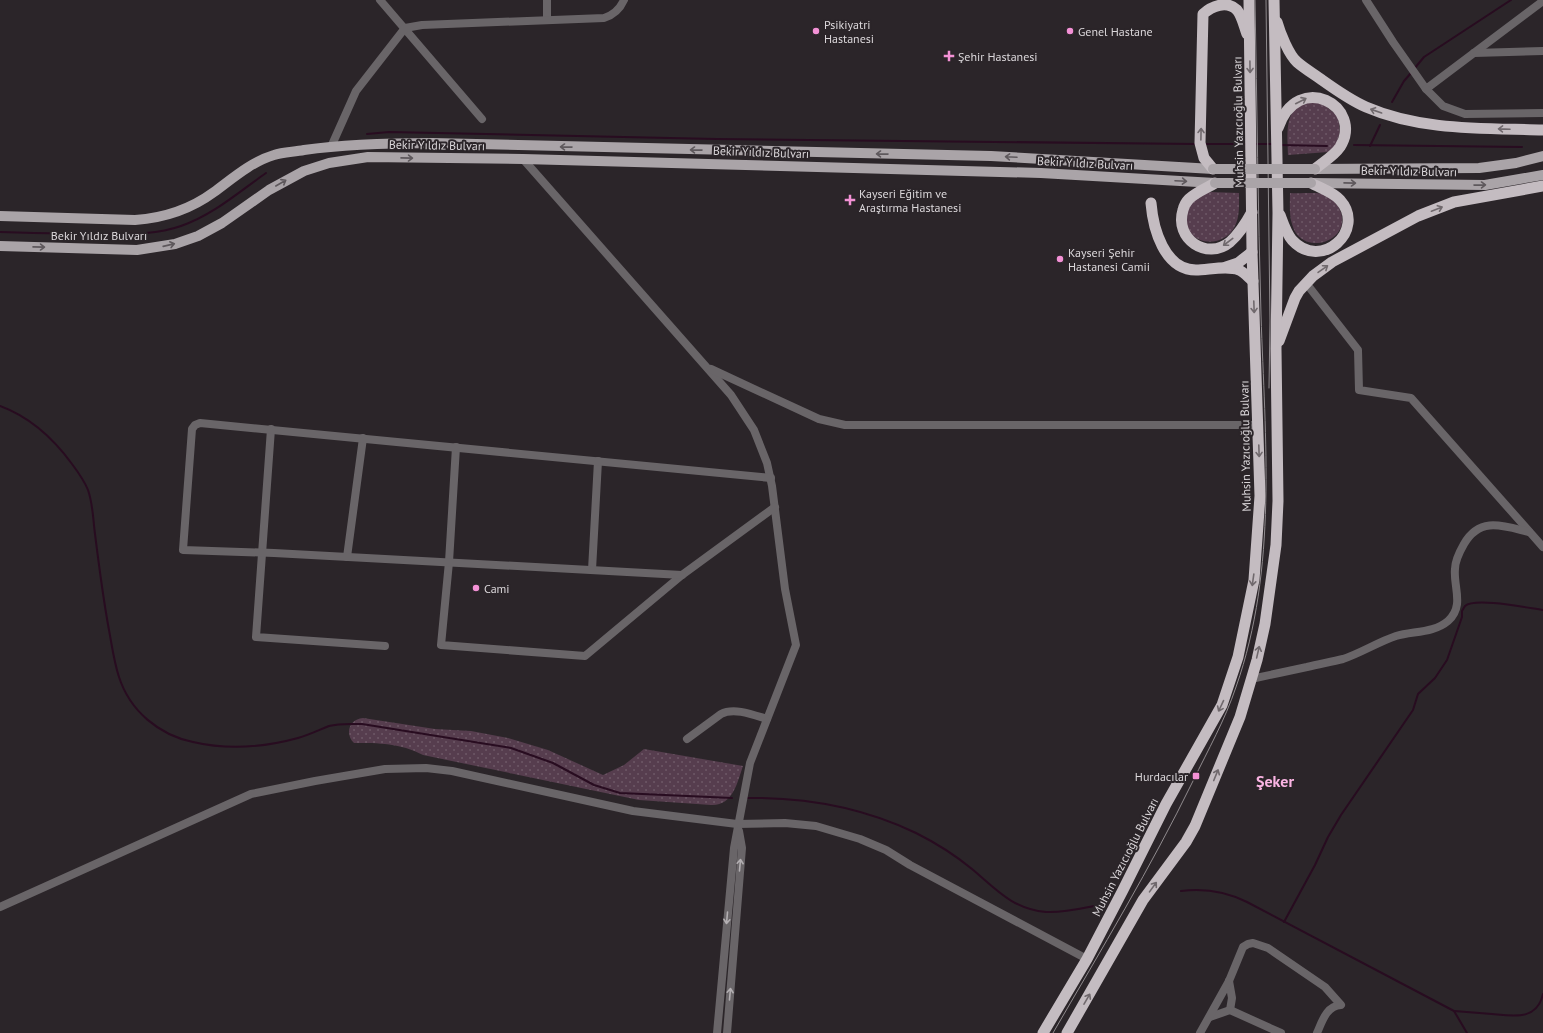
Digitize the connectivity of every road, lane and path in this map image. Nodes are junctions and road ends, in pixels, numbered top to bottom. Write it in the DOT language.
graph roads {
  1 [pos="380,0"];
  2 [pos="547,0"];
  3 [pos="624,0"];
  4 [pos="1249,0"];
  5 [pos="1366,0"];
  6 [pos="1543,1"];
  7 [pos="1274,4"];
  8 [pos="547,20"];
  9 [pos="405,28"];
  10 [pos="1249,38"];
  11 [pos="1543,51"];
  12 [pos="1473,53"];
  13 [pos="1426,89"];
  14 [pos="1543,113"];
  15 [pos="482,119"];
  16 [pos="1278,130"];
  17 [pos="1543,130"];
  18 [pos="331,147"];
  19 [pos="1543,156"];
  20 [pos="523,159"];
  21 [pos="1213,169"];
  22 [pos="1315,169"];
  23 [pos="1543,175"];
  24 [pos="1215,183"];
  25 [pos="1311,183"];
  26 [pos="1543,186"];
  27 [pos="1151,203"];
  28 [pos="1252,212"];
  29 [pos="1278,213"];
  30 [pos="0,216"];
  31 [pos="0,246"];
  32 [pos="1252,252"];
  33 [pos="1224,268"];
  34 [pos="1253,281"];
  35 [pos="1306,283"];
  36 [pos="1276,349"];
  37 [pos="707,367"];
  38 [pos="1258,425"];
  39 [pos="271,429"];
  40 [pos="363,438"];
  41 [pos="456,447"];
  42 [pos="598,461"];
  43 [pos="771,478"];
  44 [pos="775,507"];
  45 [pos="1529,532"];
  46 [pos="1543,547"];
  47 [pos="261,552"];
  48 [pos="347,557"];
  49 [pos="449,562"];
  50 [pos="592,570"];
  51 [pos="682,575"];
  52 [pos="385,646"];
  53 [pos="1251,679"];
  54 [pos="767,718"];
  55 [pos="686,739"];
  56 [pos="737,824"];
  57 [pos="0,907"];
  58 [pos="1087,959"];
  59 [pos="1229,981"];
  60 [pos="1230,1010"];
  61 [pos="1210,1016"];
  62 [pos="717,1033"];
  63 [pos="727,1033"];
  64 [pos="1043,1033"];
  65 [pos="1067,1033"];
  66 [pos="1200,1033"];
  67 [pos="1281,1033"];
  68 [pos="1317,1033"];
  1 -- 9 [label="street"];
  2 -- 8 [label="street"];
  3 -- 8 [label="street"];
  4 -- 10 [label="highway, Muhsin Yazıcıoğlu Bulvarı"];
  5 -- 13 [label="street"];
  6 -- 12 [label="street"];
  7 -- 16 [label="highway"];
  17 -- 7 [label="highway, one-way"];
  8 -- 9 [label="street"];
  9 -- 15 [label="street"];
  9 -- 18 [label="street"];
  21 -- 10 [label="highway, one-way"];
  10 -- 28 [label="highway, Muhsin Yazıcıoğlu Bulvarı, one-way, bridge"];
  11 -- 12 [label="street"];
  12 -- 13 [label="street"];
  13 -- 14 [label="street"];
  16 -- 22 [label="highway, one-way"];
  16 -- 29 [label="highway, bridge"];
  21 -- 18 [label="main road, Bekir Yıldız Bulvarı, one-way"];
  18 -- 30 [label="main road, Bekir Yıldız Bulvarı"];
  19 -- 22 [label="main road, Bekir Yıldız Bulvarı"];
  20 -- 24 [label="main road, Bekir Yıldız Bulvarı, one-way"];
  31 -- 20 [label="main road, Bekir Yıldız Bulvarı, one-way"];
  20 -- 37 [label="street"];
  21 -- 22 [label="main road, Bekir Yıldız Bulvarı, bridge"];
  25 -- 23 [label="main road, Bekir Yıldız Bulvarı, one-way"];
  24 -- 25 [label="main road, Bekir Yıldız Bulvarı, bridge"];
  28 -- 24 [label="highway, one-way"];
  25 -- 29 [label="highway"];
  35 -- 26 [label="highway, one-way"];
  27 -- 33 [label="highway"];
  28 -- 32 [label="highway, Muhsin Yazıcıoğlu Bulvarı"];
  29 -- 36 [label="highway"];
  32 -- 33 [label="highway"];
  32 -- 34 [label="highway, Muhsin Yazıcıoğlu Bulvarı"];
  33 -- 34 [label="highway"];
  34 -- 38 [label="highway, Muhsin Yazıcıoğlu Bulvarı, one-way"];
  35 -- 36 [label="highway"];
  35 -- 45 [label="street"];
  53 -- 36 [label="highway, one-way"];
  37 -- 38 [label="street"];
  37 -- 43 [label="street"];
  38 -- 58 [label="highway, Muhsin Yazıcıoğlu Bulvarı, one-way"];
  39 -- 40 [label="street"];
  39 -- 47 [label="street"];
  39 -- 47 [label="street"];
  40 -- 41 [label="street"];
  40 -- 48 [label="street"];
  41 -- 42 [label="street"];
  41 -- 49 [label="street"];
  42 -- 43 [label="street"];
  42 -- 50 [label="street"];
  43 -- 44 [label="street"];
  44 -- 51 [label="street"];
  44 -- 54 [label="street"];
  45 -- 46 [label="street"];
  45 -- 53 [label="street"];
  47 -- 48 [label="street"];
  47 -- 52 [label="street"];
  48 -- 49 [label="street"];
  49 -- 50 [label="street"];
  49 -- 51 [label="street"];
  50 -- 51 [label="street"];
  65 -- 53 [label="highway, one-way"];
  54 -- 55 [label="street"];
  54 -- 56 [label="street"];
  56 -- 57 [label="street"];
  56 -- 58 [label="street"];
  56 -- 62 [label="street, one-way"];
  63 -- 56 [label="street, one-way"];
  58 -- 64 [label="highway, Muhsin Yazıcıoğlu Bulvarı"];
  59 -- 60 [label="street"];
  59 -- 61 [label="street"];
  59 -- 68 [label="street"];
  60 -- 61 [label="street"];
  60 -- 67 [label="street"];
  61 -- 66 [label="street"];
}
